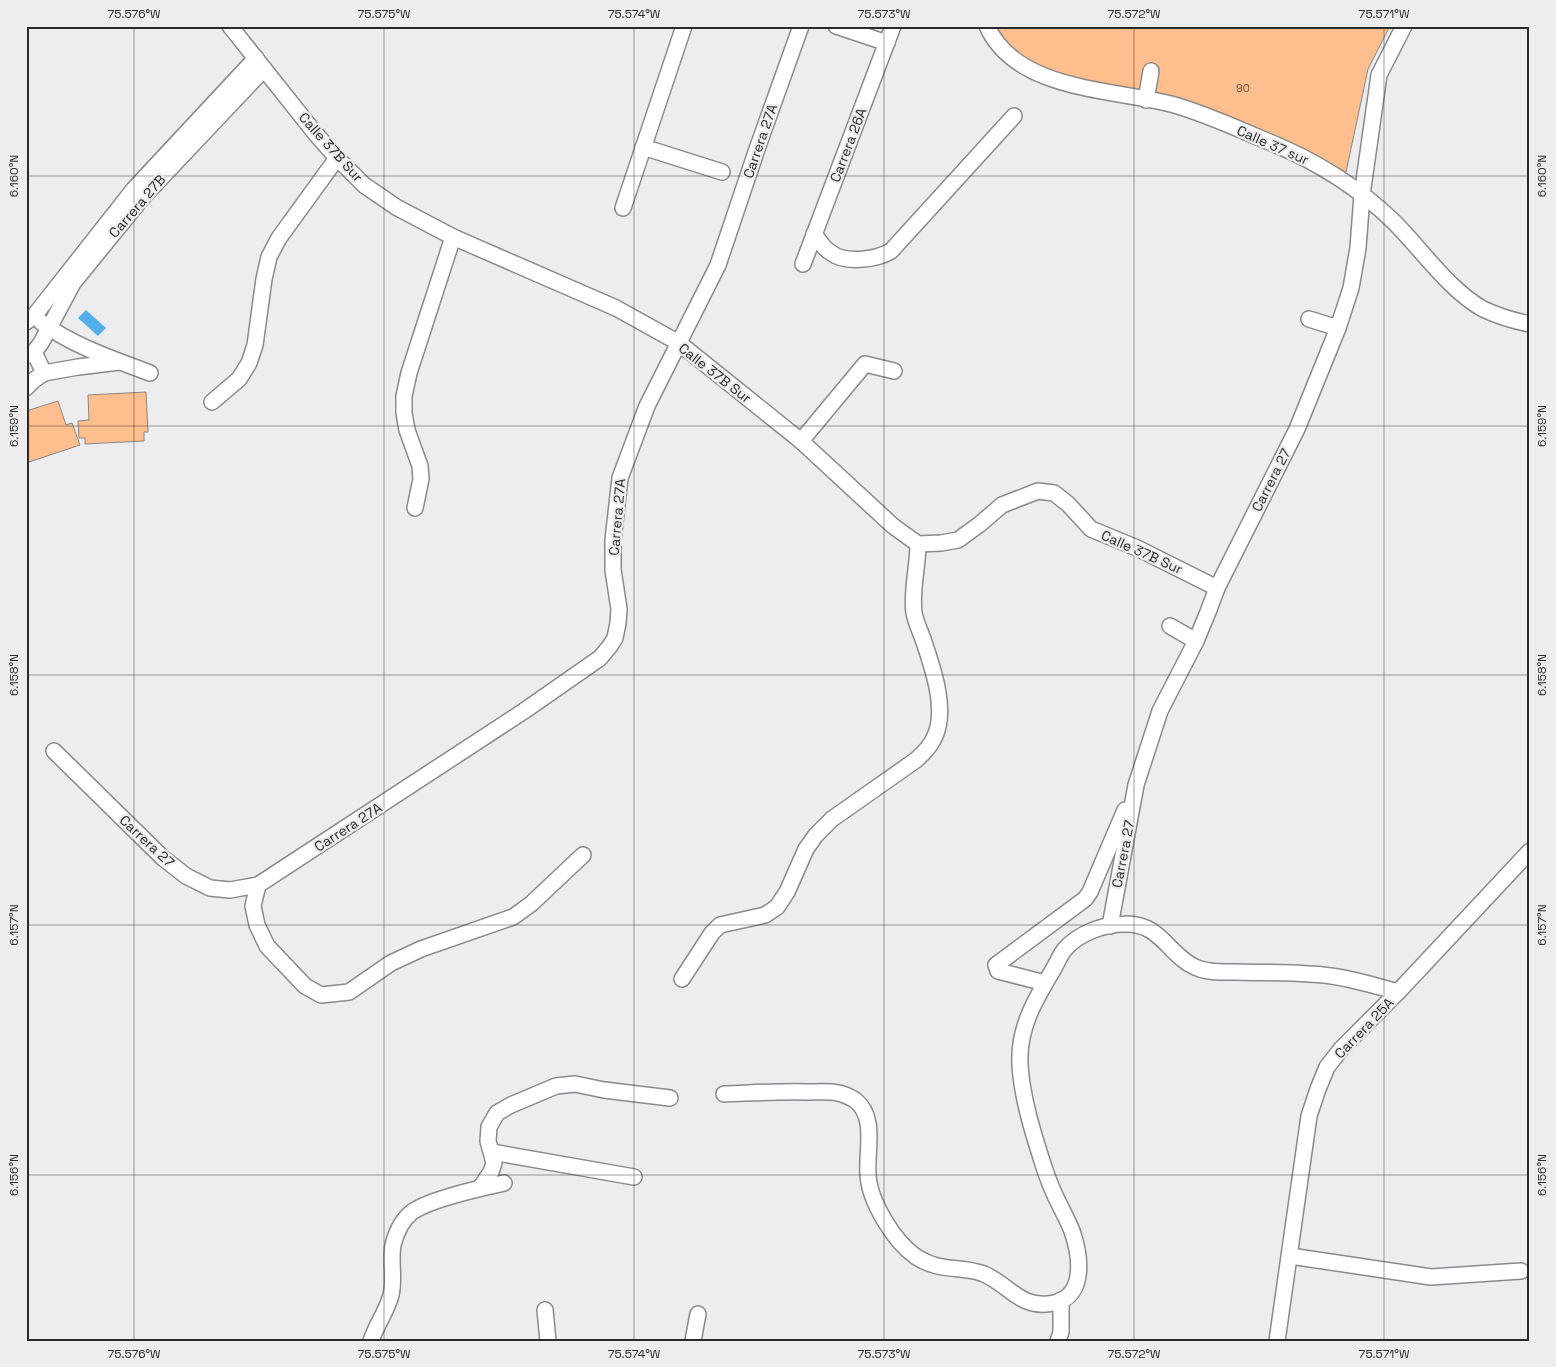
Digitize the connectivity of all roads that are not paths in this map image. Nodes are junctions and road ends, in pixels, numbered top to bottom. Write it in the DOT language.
graph roads {
  1 [pos="230,26"];
  2 [pos="684,26"];
  3 [pos="801,26"];
  4 [pos="836,26"];
  5 [pos="893,26"];
  6 [pos="987,26"];
  7 [pos="1404,26"];
  8 [pos="888,43"];
  9 [pos="260,64"];
  10 [pos="1151,71"];
  11 [pos="1146,100"];
  12 [pos="1014,116"];
  13 [pos="643,147"];
  14 [pos="337,158"];
  15 [pos="722,172"];
  16 [pos="138,193"];
  17 [pos="1362,195"];
  18 [pos="623,208"];
  19 [pos="814,234"];
  20 [pos="453,237"];
  21 [pos="803,264"];
  22 [pos="30,319"];
  23 [pos="1309,319"];
  24 [pos="1530,324"];
  25 [pos="49,328"];
  26 [pos="1338,328"];
  27 [pos="679,343"];
  28 [pos="30,354"];
  29 [pos="122,362"];
  30 [pos="894,371"];
  31 [pos="44,373"];
  32 [pos="150,373"];
  33 [pos="26,388"];
  34 [pos="212,402"];
  35 [pos="801,441"];
  36 [pos="415,508"];
  37 [pos="918,544"];
  38 [pos="1217,588"];
  39 [pos="1170,626"];
  40 [pos="1196,641"];
  41 [pos="54,751"];
  42 [pos="1136,785"];
  43 [pos="1530,851"];
  44 [pos="583,855"];
  45 [pos="258,886"];
  46 [pos="1110,926"];
  47 [pos="682,979"];
  48 [pos="1045,983"];
  49 [pos="1398,992"];
  50 [pos="724,1094"];
  51 [pos="670,1098"];
  52 [pos="492,1152"];
  53 [pos="634,1177"];
  54 [pos="504,1183"];
  55 [pos="480,1188"];
  56 [pos="1290,1256"];
  57 [pos="1521,1271"];
  58 [pos="1061,1300"];
  59 [pos="545,1310"];
  60 [pos="698,1314"];
  61 [pos="371,1341"];
  62 [pos="548,1341"];
  63 [pos="693,1341"];
  64 [pos="1058,1341"];
  65 [pos="1277,1341"];
  1 -- 9 [label="street, Calle 37B Sur"];
  2 -- 13 [label="street"];
  3 -- 27 [label="street, Carrera 27A"];
  4 -- 8 [label="street"];
  5 -- 8 [label="street, Carrera 26A"];
  6 -- 11 [label="street, Calle 37 sur"];
  7 -- 17 [label="street, Carrera 27"];
  8 -- 19 [label="street, Carrera 26A"];
  9 -- 14 [label="street, Calle 37B Sur"];
  9 -- 16 [label="street, Carrera 27B"];
  10 -- 11 [label="street"];
  11 -- 17 [label="street, Calle 37 sur"];
  12 -- 19 [label="street"];
  13 -- 15 [label="street"];
  13 -- 18 [label="street"];
  14 -- 20 [label="street, Calle 37B Sur"];
  14 -- 34 [label="street"];
  16 -- 22 [label="street, Carrera 27B"];
  16 -- 25 [label="street, Carrera 27B"];
  17 -- 24 [label="street, Calle 37 sur"];
  17 -- 26 [label="street, Carrera 27"];
  19 -- 21 [label="street, Carrera 26A"];
  20 -- 27 [label="street, Calle 37B Sur"];
  20 -- 36 [label="street"];
  22 -- 25 [label="street"];
  23 -- 26 [label="street"];
  25 -- 28 [label="street, Carrera 27B"];
  25 -- 29 [label="street"];
  26 -- 38 [label="street, Carrera 27"];
  27 -- 35 [label="street, Calle 37B Sur"];
  27 -- 45 [label="street, Carrera 27A"];
  28 -- 31 [label="street"];
  29 -- 31 [label="street"];
  29 -- 32 [label="street"];
  30 -- 35 [label="street"];
  31 -- 33 [label="street"];
  35 -- 37 [label="street, Calle 37B Sur"];
  37 -- 38 [label="street, Calle 37B Sur"];
  37 -- 47 [label="street"];
  38 -- 40 [label="street, Carrera 27"];
  39 -- 40 [label="street"];
  40 -- 42 [label="street, Carrera 27"];
  41 -- 45 [label="street, Carrera 27"];
  42 -- 46 [label="street, Carrera 27"];
  42 -- 48 [label="street"];
  43 -- 49 [label="street, Carrera 25A"];
  44 -- 45 [label="street"];
  46 -- 48 [label="street"];
  46 -- 49 [label="street"];
  48 -- 58 [label="street"];
  49 -- 56 [label="street, Carrera 25A"];
  50 -- 58 [label="street"];
  51 -- 52 [label="street"];
  52 -- 53 [label="street"];
  52 -- 55 [label="street"];
  54 -- 55 [label="street"];
  55 -- 61 [label="street"];
  56 -- 57 [label="street"];
  56 -- 65 [label="street, Carrera 25A"];
  58 -- 64 [label="street"];
  59 -- 62 [label="street"];
  60 -- 63 [label="street"];
}
